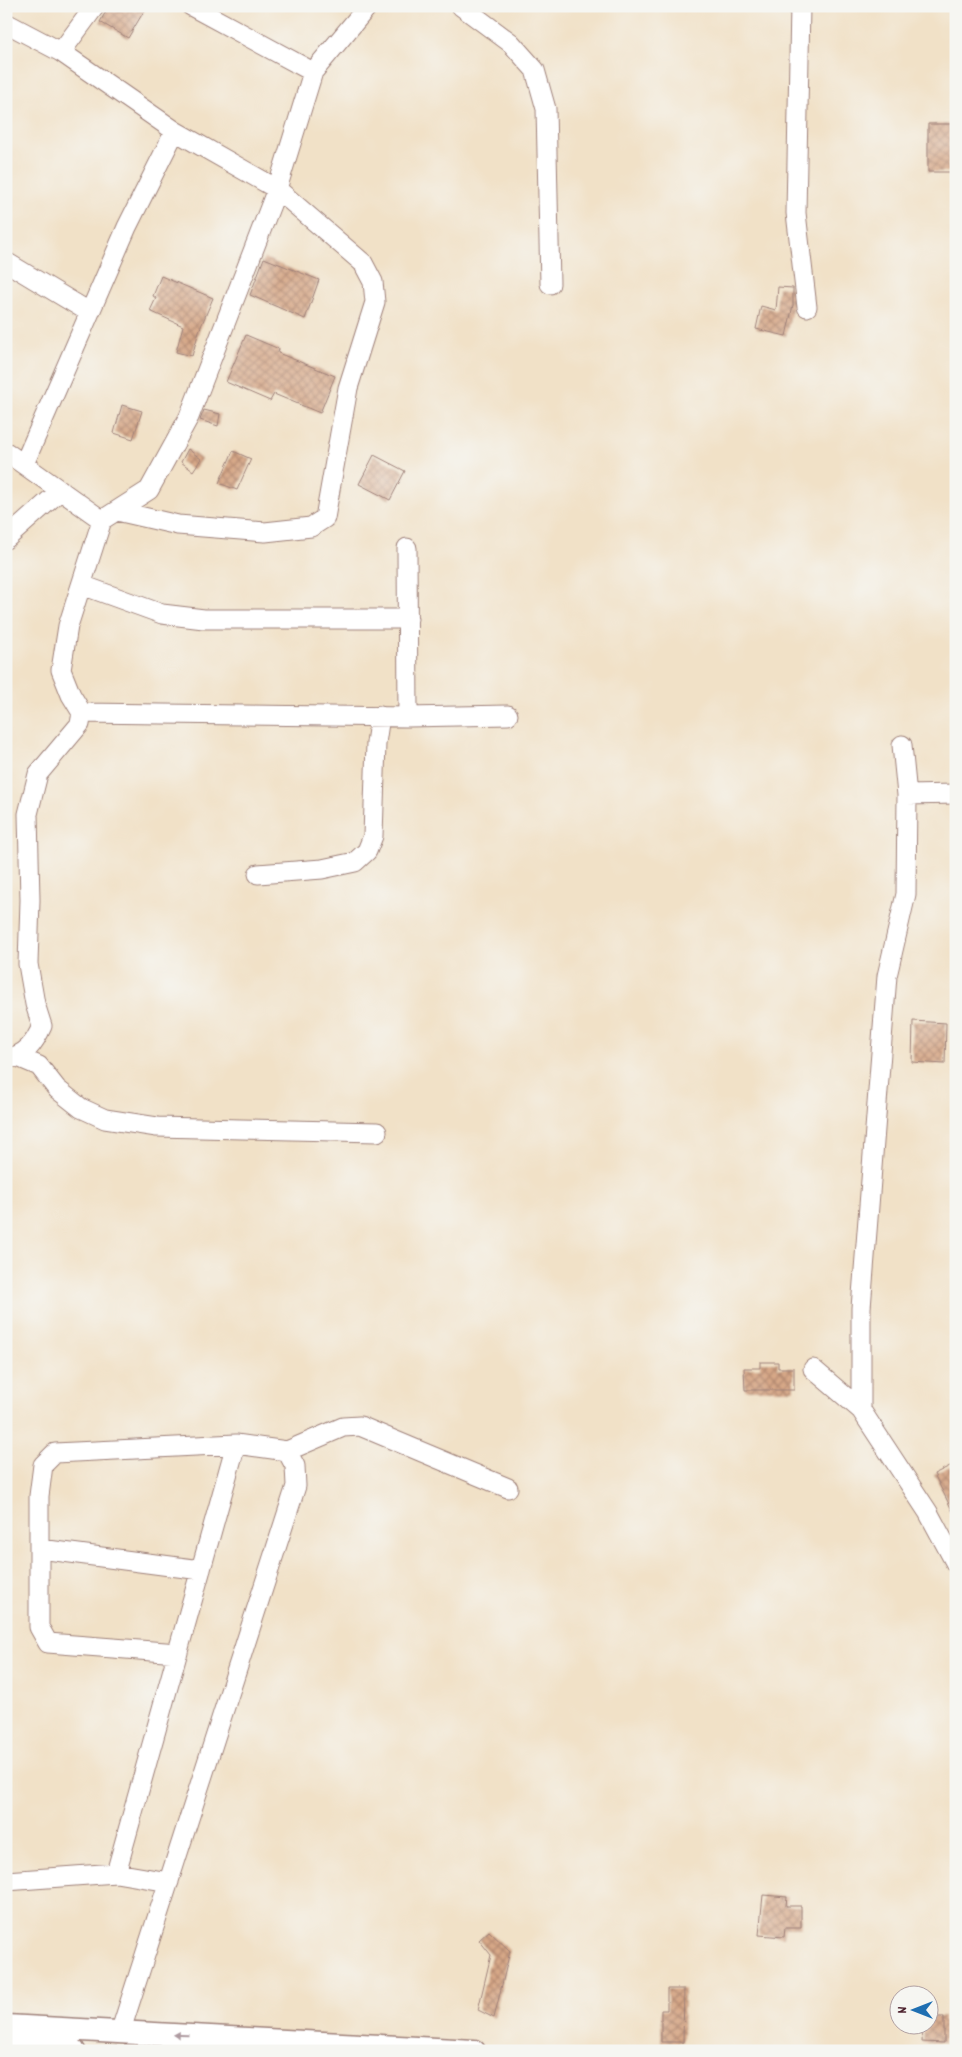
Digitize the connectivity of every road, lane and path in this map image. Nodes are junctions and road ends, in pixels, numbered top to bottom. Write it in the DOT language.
graph roads {
  1 [pos="95,6"];
  2 [pos="191,6"];
  3 [pos="368,6"];
  4 [pos="461,6"];
  5 [pos="800,6"];
  6 [pos="6,23"];
  7 [pos="61,52"];
  8 [pos="313,72"];
  9 [pos="175,131"];
  10 [pos="277,189"];
  11 [pos="6,262"];
  12 [pos="550,284"];
  13 [pos="807,307"];
  14 [pos="89,312"];
  15 [pos="6,452"];
  16 [pos="24,464"];
  17 [pos="61,490"];
  18 [pos="110,516"];
  19 [pos="6,539"];
  20 [pos="407,548"];
  21 [pos="82,585"];
  22 [pos="408,619"];
  23 [pos="82,713"];
  24 [pos="508,715"];
  25 [pos="380,716"];
  26 [pos="408,717"];
  27 [pos="902,744"];
  28 [pos="956,794"];
  29 [pos="907,795"];
  30 [pos="258,874"];
  31 [pos="12,1058"];
  32 [pos="377,1132"];
  33 [pos="813,1369"];
  34 [pos="861,1410"];
  35 [pos="236,1444"];
  36 [pos="287,1451"];
  37 [pos="508,1488"];
  38 [pos="40,1549"];
  39 [pos="956,1564"];
  40 [pos="201,1570"];
  41 [pos="178,1653"];
  42 [pos="116,1873"];
  43 [pos="6,1881"];
  44 [pos="169,1882"];
  45 [pos="6,2026"];
  46 [pos="120,2033"];
  47 [pos="6,2047"];
  48 [pos="74,2051"];
  49 [pos="474,2051"];
  1 -- 7 [label="street"];
  2 -- 8 [label="street"];
  3 -- 8 [label="street"];
  4 -- 12 [label="street"];
  5 -- 13 [label="street"];
  6 -- 7 [label="street"];
  7 -- 9 [label="street"];
  8 -- 10 [label="street"];
  9 -- 10 [label="street"];
  9 -- 14 [label="street"];
  10 -- 18 [label="street"];
  10 -- 18 [label="street"];
  11 -- 14 [label="street"];
  14 -- 16 [label="street"];
  15 -- 16 [label="street"];
  16 -- 17 [label="street"];
  17 -- 18 [label="street"];
  17 -- 19 [label="street"];
  18 -- 21 [label="street"];
  20 -- 22 [label="street"];
  21 -- 22 [label="street"];
  21 -- 23 [label="street"];
  22 -- 26 [label="street"];
  23 -- 25 [label="street"];
  23 -- 31 [label="street"];
  24 -- 26 [label="street"];
  25 -- 26 [label="street"];
  25 -- 30 [label="street"];
  27 -- 29 [label="street"];
  28 -- 29 [label="street"];
  29 -- 34 [label="street"];
  31 -- 32 [label="street"];
  33 -- 34 [label="street"];
  34 -- 39 [label="street"];
  35 -- 36 [label="street"];
  35 -- 38 [label="street"];
  35 -- 40 [label="street"];
  36 -- 37 [label="street"];
  36 -- 44 [label="street"];
  38 -- 40 [label="street"];
  38 -- 41 [label="street"];
  40 -- 41 [label="street"];
  41 -- 42 [label="street"];
  42 -- 43 [label="street"];
  42 -- 44 [label="street"];
  44 -- 46 [label="street"];
  45 -- 46 [label="street"];
  49 -- 46 [label="street, one-way"];
  47 -- 48 [label="street"];
}
